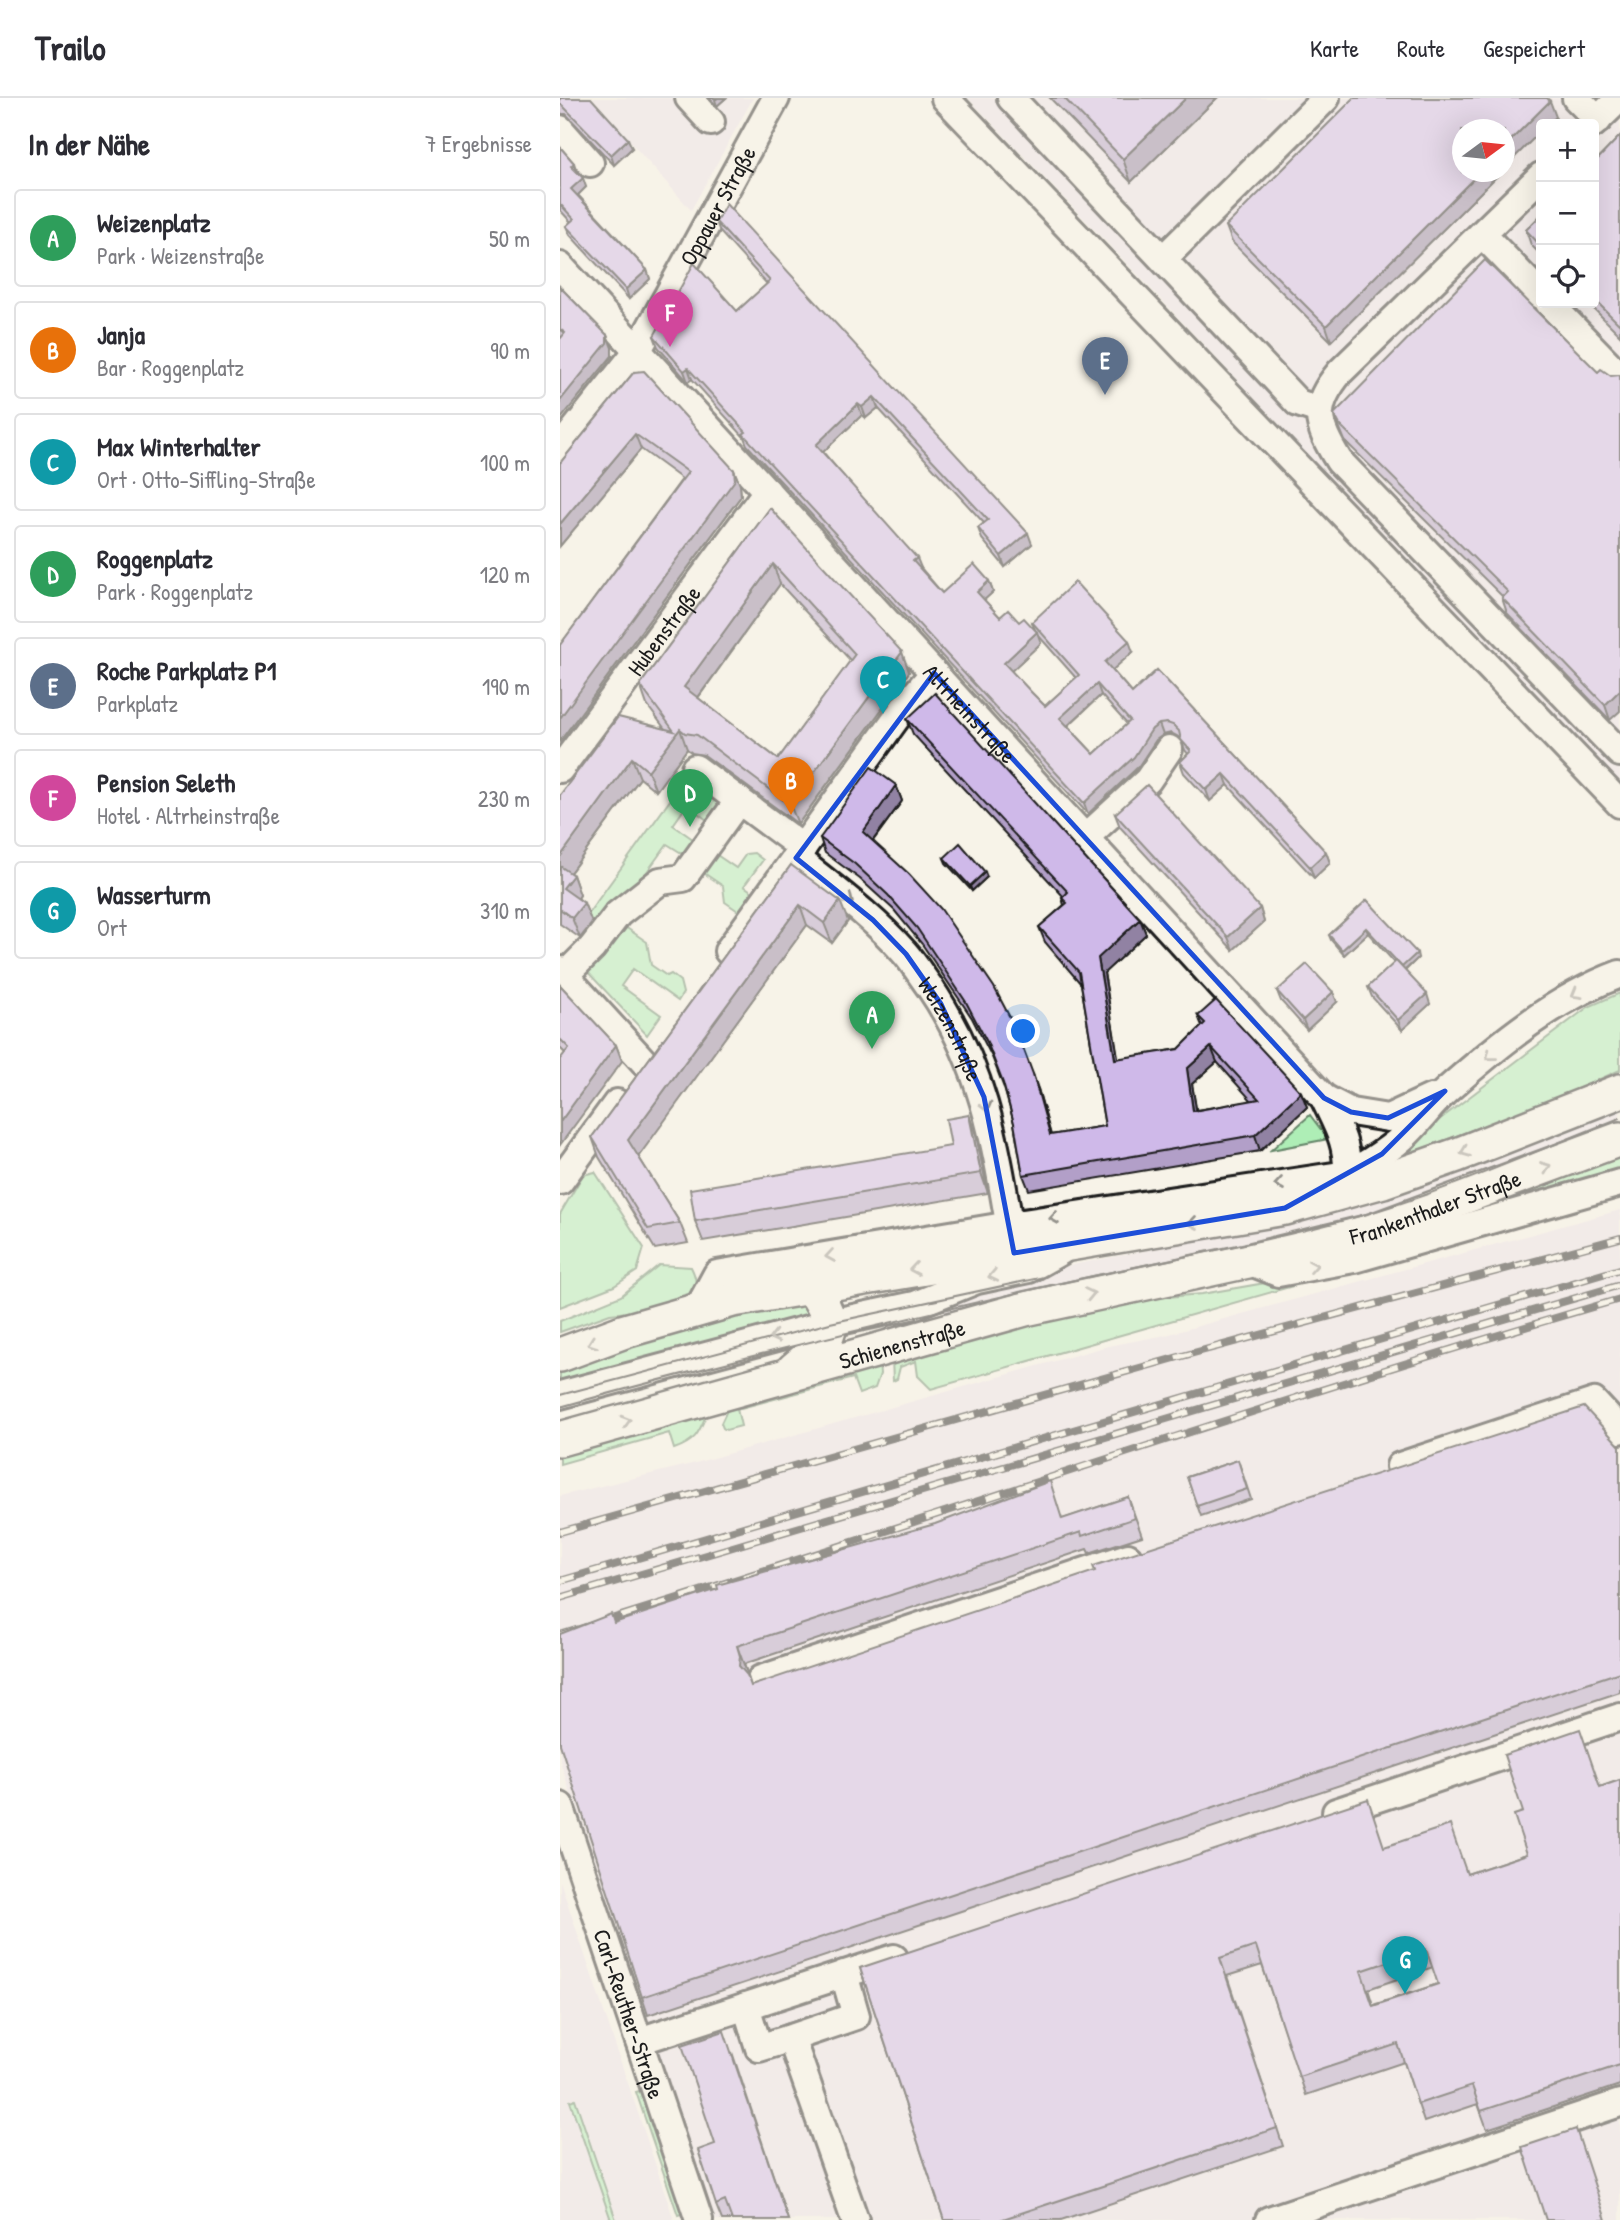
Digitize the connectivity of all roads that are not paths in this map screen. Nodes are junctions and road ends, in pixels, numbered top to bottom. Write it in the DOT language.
graph roads {
  1 [pos="689,98"];
  2 [pos="776,98"];
  3 [pos="945,98"];
  4 [pos="1012,98"];
  5 [pos="1326,98"];
  6 [pos="1576,98"];
  7 [pos="1620,98"];
  8 [pos="1594,119"];
  9 [pos="1599,119"];
  10 [pos="710,122"];
  11 [pos="560,129"];
  12 [pos="590,163"];
  13 [pos="1536,181"];
  14 [pos="1482,234"];
  15 [pos="1163,259"];
  16 [pos="560,265"];
  17 [pos="1536,290"];
  18 [pos="1554,308"];
  19 [pos="638,350"];
  20 [pos="1620,376"];
  21 [pos="1319,410"];
  22 [pos="560,448"];
  23 [pos="767,491"];
  24 [pos="934,673"];
  25 [pos="1169,749"];
  26 [pos="1620,753"];
  27 [pos="695,768"];
  28 [pos="560,769"];
  29 [pos="739,800"];
  30 [pos="1620,804"];
  31 [pos="1086,838"];
  32 [pos="799,853"];
  33 [pos="714,971"];
  34 [pos="562,973"];
  35 [pos="1620,974"];
  36 [pos="1446,1091"];
  37 [pos="1620,1091"];
  38 [pos="1324,1098"];
  39 [pos="1620,1139"];
  40 [pos="1347,1174"];
  41 [pos="560,1181"];
  42 [pos="1620,1183"];
  43 [pos="1285,1208"];
  44 [pos="1010,1226"];
  45 [pos="1078,1242"];
  46 [pos="1248,1261"];
  47 [pos="811,1286"];
  48 [pos="698,1309"];
  49 [pos="830,1323"];
  50 [pos="560,1354"];
  51 [pos="786,1376"];
  52 [pos="560,1395"];
  53 [pos="1620,1430"];
  54 [pos="560,1440"];
  55 [pos="1372,1476"];
  56 [pos="1149,1549"];
  57 [pos="761,1679"];
  58 [pos="1620,1717"];
  59 [pos="560,1807"];
  60 [pos="1309,1821"];
  61 [pos="921,1949"];
  62 [pos="844,1974"];
  63 [pos="746,2006"];
  64 [pos="791,2038"];
  65 [pos="639,2041"];
  66 [pos="1620,2103"];
  67 [pos="699,2220"];
  68 [pos="855,2220"];
  69 [pos="1269,2220"];
  1 -- 10 [label="street"];
  2 -- 19 [label="street, Oppauer Straße"];
  3 -- 30 [label="street"];
  4 -- 15 [label="street"];
  5 -- 15 [label="street"];
  6 -- 8 [label="street"];
  7 -- 9 [label="street"];
  11 -- 12 [label="street"];
  13 -- 14 [label="street"];
  14 -- 17 [label="street"];
  14 -- 21 [label="street"];
  15 -- 21 [label="street"];
  16 -- 19 [label="street, Altrheinstraße"];
  18 -- 20 [label="street"];
  19 -- 22 [label="street, Oppauer Straße"];
  19 -- 23 [label="street, Altrheinstraße"];
  21 -- 26 [label="street"];
  23 -- 24 [label="street, Altrheinstraße"];
  23 -- 28 [label="street, Hubenstraße"];
  24 -- 31 [label="street, Altrheinstraße"];
  24 -- 32 [label="street"];
  25 -- 31 [label="street"];
  27 -- 29 [label="street, Weizenstraße"];
  29 -- 32 [label="street, Weizenstraße"];
  29 -- 34 [label="street"];
  31 -- 38 [label="street, Altrheinstraße"];
  32 -- 33 [label="street"];
  32 -- 44 [label="street, Weizenstraße, one-way"];
  34 -- 41 [label="street"];
  35 -- 36 [label="street, one-way"];
  36 -- 38 [label="street, Altrheinstraße"];
  36 -- 40 [label="street"];
  37 -- 43 [label="main road, Frankenthaler Straße, one-way"];
  38 -- 40 [label="street, Altrheinstraße"];
  46 -- 39 [label="main road, Frankenthaler Straße, one-way"];
  40 -- 43 [label="street"];
  40 -- 44 [label="street, one-way"];
  46 -- 42 [label="street, one-way"];
  43 -- 45 [label="main road, one-way"];
  44 -- 45 [label="main road"];
  44 -- 47 [label="main road, one-way"];
  44 -- 48 [label="street, one-way"];
  45 -- 49 [label="street, one-way"];
  51 -- 46 [label="main road, Schienenstraße, one-way"];
  47 -- 48 [label="main road"];
  47 -- 49 [label="main road"];
  48 -- 50 [label="main road, one-way"];
  49 -- 51 [label="main road"];
  49 -- 52 [label="street, one-way"];
  54 -- 51 [label="main road, Schienenstraße, one-way"];
  53 -- 55 [label="street"];
  56 -- 57 [label="street"];
  58 -- 60 [label="street"];
  59 -- 65 [label="street, Carl-Reuther-Straße"];
  61 -- 62 [label="street"];
  62 -- 63 [label="street"];
  62 -- 64 [label="street"];
  63 -- 64 [label="street"];
  63 -- 65 [label="street"];
  64 -- 68 [label="street"];
  65 -- 67 [label="street, Carl-Reuther-Straße"];
  66 -- 69 [label="street"];
}
